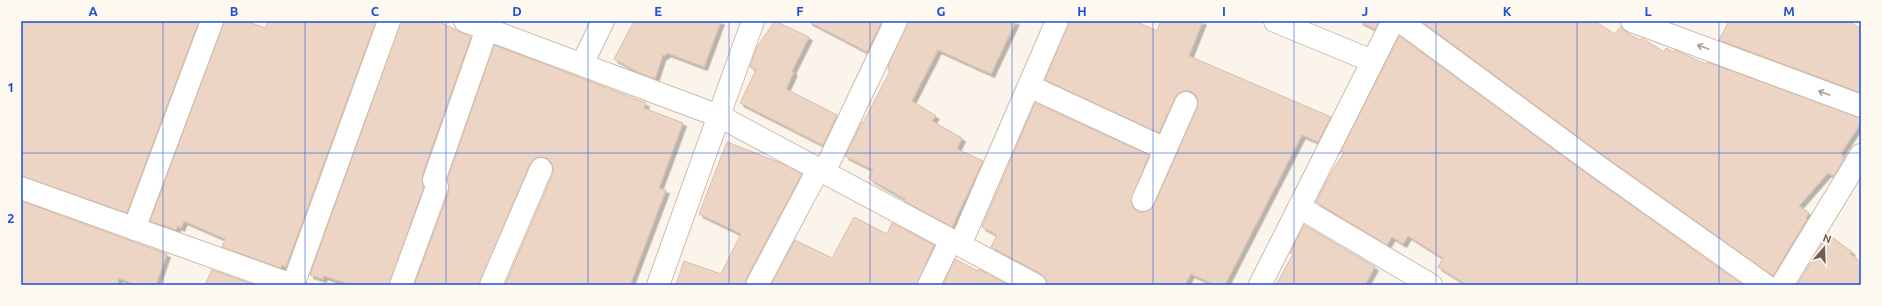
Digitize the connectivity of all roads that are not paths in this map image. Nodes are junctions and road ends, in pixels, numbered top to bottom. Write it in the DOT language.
graph roads {
  1 [pos="212,21"];
  2 [pos="389,21"];
  3 [pos="465,21"];
  4 [pos="603,21"];
  5 [pos="753,21"];
  6 [pos="896,21"];
  7 [pos="1057,21"];
  8 [pos="1275,21"];
  9 [pos="1393,21"];
  10 [pos="1400,21"];
  11 [pos="1632,21"];
  12 [pos="494,27"];
  13 [pos="1372,61"];
  14 [pos="582,64"];
  15 [pos="1029,86"];
  16 [pos="1186,103"];
  17 [pos="1861,106"];
  18 [pos="719,116"];
  19 [pos="1165,149"];
  20 [pos="1861,155"];
  21 [pos="541,169"];
  22 [pos="821,171"];
  23 [pos="21,188"];
  24 [pos="1143,200"];
  25 [pos="1298,207"];
  26 [pos="134,229"];
  27 [pos="955,242"];
  28 [pos="292,285"];
  29 [pos="400,285"];
  30 [pos="491,285"];
  31 [pos="658,285"];
  32 [pos="757,285"];
  33 [pos="929,285"];
  34 [pos="1034,285"];
  35 [pos="1260,285"];
  36 [pos="1431,285"];
  37 [pos="1765,285"];
  38 [pos="1782,285"];
  1 -- 26 [label="street"];
  2 -- 28 [label="street"];
  3 -- 12 [label="street"];
  4 -- 14 [label="street"];
  5 -- 18 [label="street"];
  6 -- 22 [label="street"];
  7 -- 15 [label="street"];
  8 -- 13 [label="street"];
  9 -- 13 [label="street"];
  10 -- 37 [label="street"];
  17 -- 11 [label="street, one-way"];
  12 -- 14 [label="street"];
  12 -- 29 [label="street"];
  13 -- 25 [label="street"];
  14 -- 18 [label="street"];
  15 -- 19 [label="street"];
  15 -- 27 [label="street"];
  16 -- 19 [label="street"];
  18 -- 22 [label="street"];
  18 -- 31 [label="street"];
  19 -- 24 [label="street"];
  20 -- 38 [label="street"];
  21 -- 30 [label="street"];
  22 -- 27 [label="street"];
  22 -- 32 [label="street"];
  23 -- 26 [label="street"];
  25 -- 35 [label="street"];
  25 -- 36 [label="street"];
  26 -- 28 [label="street"];
  27 -- 33 [label="street"];
  27 -- 34 [label="street"];
}
